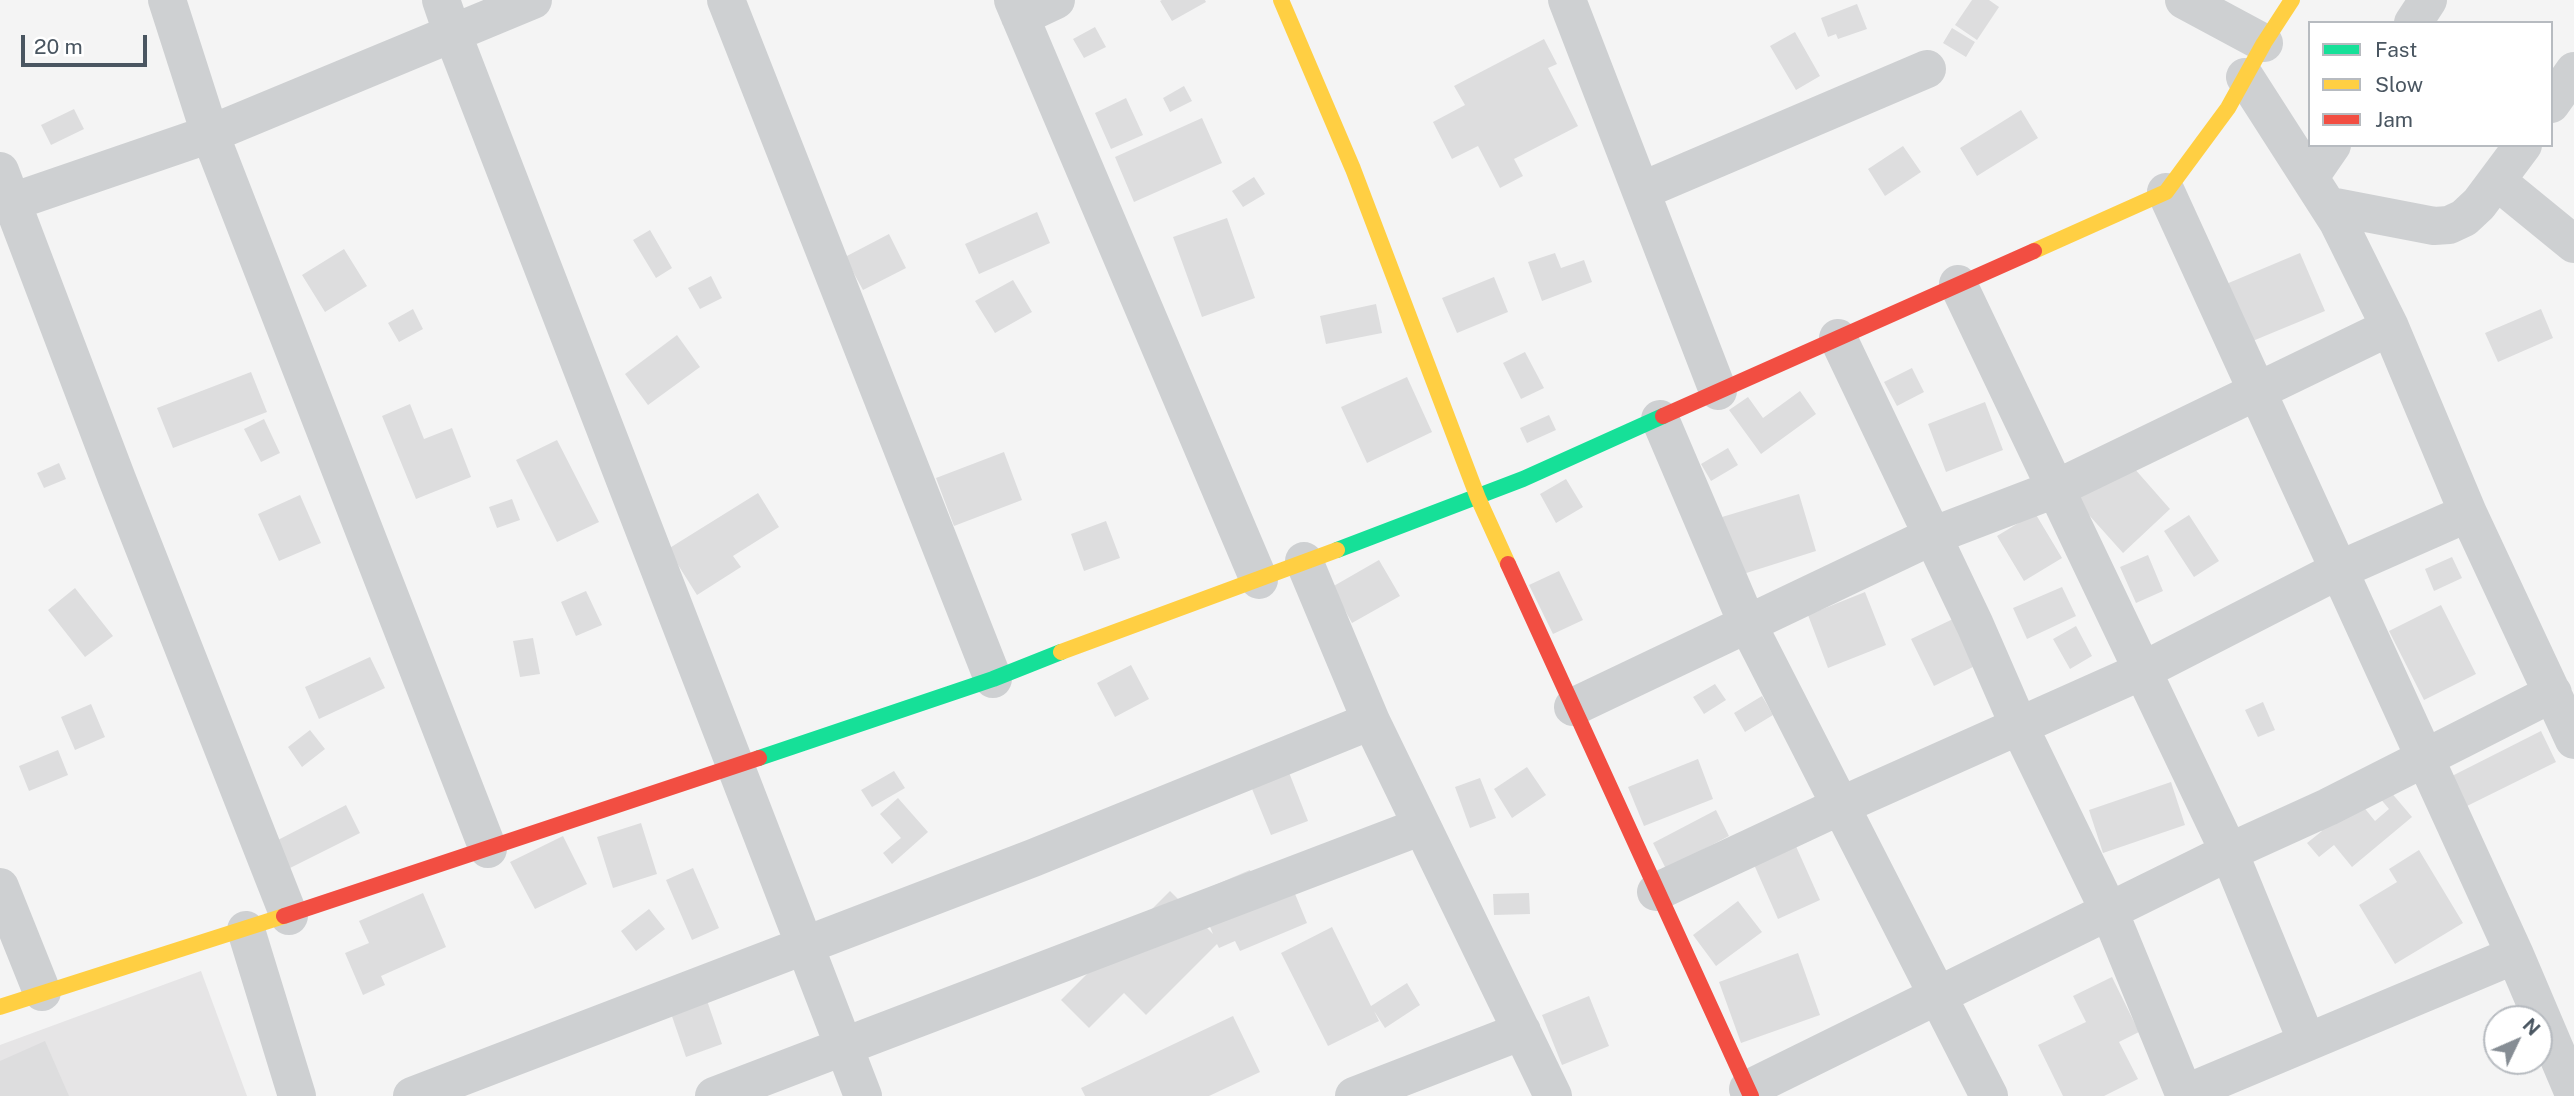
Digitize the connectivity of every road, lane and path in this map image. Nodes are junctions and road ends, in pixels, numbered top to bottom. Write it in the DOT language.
graph roads {
  1 [pos="167,0"];
  2 [pos="533,0"];
  3 [pos="726,0"];
  4 [pos="1056,0"];
  5 [pos="1282,0"];
  6 [pos="1567,0"];
  7 [pos="2184,0"];
  8 [pos="2292,0"];
  9 [pos="2428,0"];
  10 [pos="1016,8"];
  11 [pos="447,17"];
  12 [pos="2414,21"];
  13 [pos="2264,43"];
  14 [pos="1927,69"];
  15 [pos="2574,71"];
  16 [pos="2245,77"];
  17 [pos="2553,101"];
  18 [pos="210,134"];
  19 [pos="2331,147"];
  20 [pos="2522,147"];
  21 [pos="2498,181"];
  22 [pos="1641,191"];
  23 [pos="2166,192"];
  24 [pos="2320,192"];
  25 [pos="4,193"];
  26 [pos="2574,244"];
  27 [pos="1958,285"];
  28 [pos="2390,327"];
  29 [pos="1838,338"];
  30 [pos="1718,391"];
  31 [pos="2257,391"];
  32 [pos="1660,419"];
  33 [pos="2055,489"];
  34 [pos="1478,498"];
  35 [pos="2468,513"];
  36 [pos="1932,536"];
  37 [pos="1304,561"];
  38 [pos="2339,570"];
  39 [pos="1259,580"];
  40 [pos="1747,623"];
  41 [pos="2142,671"];
  42 [pos="993,679"];
  43 [pos="2553,693"];
  44 [pos="1573,706"];
  45 [pos="1371,721"];
  46 [pos="2019,726"];
  47 [pos="2574,740"];
  48 [pos="2424,756"];
  49 [pos="736,765"];
  50 [pos="1840,806"];
  51 [pos="1422,826"];
  52 [pos="488,849"];
  53 [pos="2229,852"];
  54 [pos="0,887"];
  55 [pos="1656,891"];
  56 [pos="2109,911"];
  57 [pos="289,916"];
  58 [pos="246,930"];
  59 [pos="806,947"];
  60 [pos="2515,955"];
  61 [pos="42,992"];
  62 [pos="1938,996"];
  63 [pos="0,1007"];
  64 [pos="1522,1031"];
  65 [pos="2307,1042"];
  66 [pos="844,1046"];
  67 [pos="1749,1092"];
  68 [pos="2574,1094"];
  69 [pos="2184,1095"];
  70 [pos="297,1096"];
  71 [pos="412,1096"];
  72 [pos="715,1096"];
  73 [pos="863,1096"];
  74 [pos="1354,1096"];
  75 [pos="1553,1096"];
  76 [pos="1989,1096"];
  1 -- 18 [label="street"];
  2 -- 11 [label="street"];
  3 -- 42 [label="street"];
  4 -- 10 [label="street"];
  5 -- 34 [label="main road"];
  6 -- 22 [label="street"];
  7 -- 13 [label="street"];
  8 -- 13 [label="main road"];
  9 -- 12 [label="street"];
  10 -- 39 [label="street"];
  11 -- 18 [label="street"];
  11 -- 49 [label="street"];
  13 -- 16 [label="main road"];
  14 -- 22 [label="street"];
  15 -- 17 [label="street"];
  16 -- 23 [label="main road"];
  16 -- 24 [label="street"];
  18 -- 25 [label="street"];
  18 -- 52 [label="street"];
  19 -- 24 [label="street"];
  20 -- 21 [label="street"];
  21 -- 24 [label="street"];
  21 -- 26 [label="street"];
  22 -- 30 [label="street"];
  23 -- 27 [label="main road"];
  23 -- 31 [label="street"];
  24 -- 28 [label="street"];
  25 -- 57 [label="street"];
  27 -- 29 [label="main road"];
  27 -- 33 [label="street"];
  28 -- 31 [label="street"];
  28 -- 35 [label="street"];
  29 -- 30 [label="main road"];
  29 -- 36 [label="street"];
  30 -- 32 [label="main road"];
  31 -- 33 [label="street"];
  31 -- 38 [label="street"];
  32 -- 34 [label="main road"];
  32 -- 40 [label="street"];
  33 -- 36 [label="street"];
  33 -- 41 [label="street"];
  34 -- 37 [label="main road"];
  34 -- 44 [label="main road"];
  35 -- 38 [label="street"];
  35 -- 43 [label="street"];
  36 -- 40 [label="street"];
  36 -- 46 [label="street"];
  37 -- 39 [label="main road"];
  37 -- 45 [label="street"];
  38 -- 41 [label="street"];
  38 -- 48 [label="street"];
  39 -- 42 [label="main road"];
  40 -- 44 [label="street"];
  40 -- 50 [label="street"];
  41 -- 46 [label="street"];
  41 -- 53 [label="street"];
  42 -- 49 [label="main road"];
  43 -- 47 [label="street"];
  43 -- 48 [label="street"];
  44 -- 55 [label="main road"];
  45 -- 51 [label="street"];
  45 -- 59 [label="street"];
  46 -- 50 [label="street"];
  46 -- 56 [label="street"];
  48 -- 53 [label="street"];
  48 -- 60 [label="street"];
  49 -- 52 [label="main road"];
  49 -- 59 [label="street"];
  50 -- 55 [label="street"];
  50 -- 62 [label="street"];
  51 -- 64 [label="street"];
  51 -- 66 [label="street"];
  52 -- 57 [label="main road"];
  53 -- 56 [label="street"];
  53 -- 65 [label="street"];
  54 -- 61 [label="street"];
  55 -- 67 [label="main road"];
  56 -- 62 [label="street"];
  56 -- 69 [label="street"];
  57 -- 58 [label="main road"];
  58 -- 61 [label="main road"];
  58 -- 70 [label="street"];
  59 -- 66 [label="street"];
  59 -- 71 [label="street"];
  60 -- 65 [label="street"];
  60 -- 68 [label="street"];
  61 -- 63 [label="main road"];
  62 -- 67 [label="street"];
  62 -- 76 [label="street"];
  64 -- 74 [label="street"];
  64 -- 75 [label="street"];
  65 -- 69 [label="street"];
  66 -- 72 [label="street"];
  66 -- 73 [label="street"];
}
